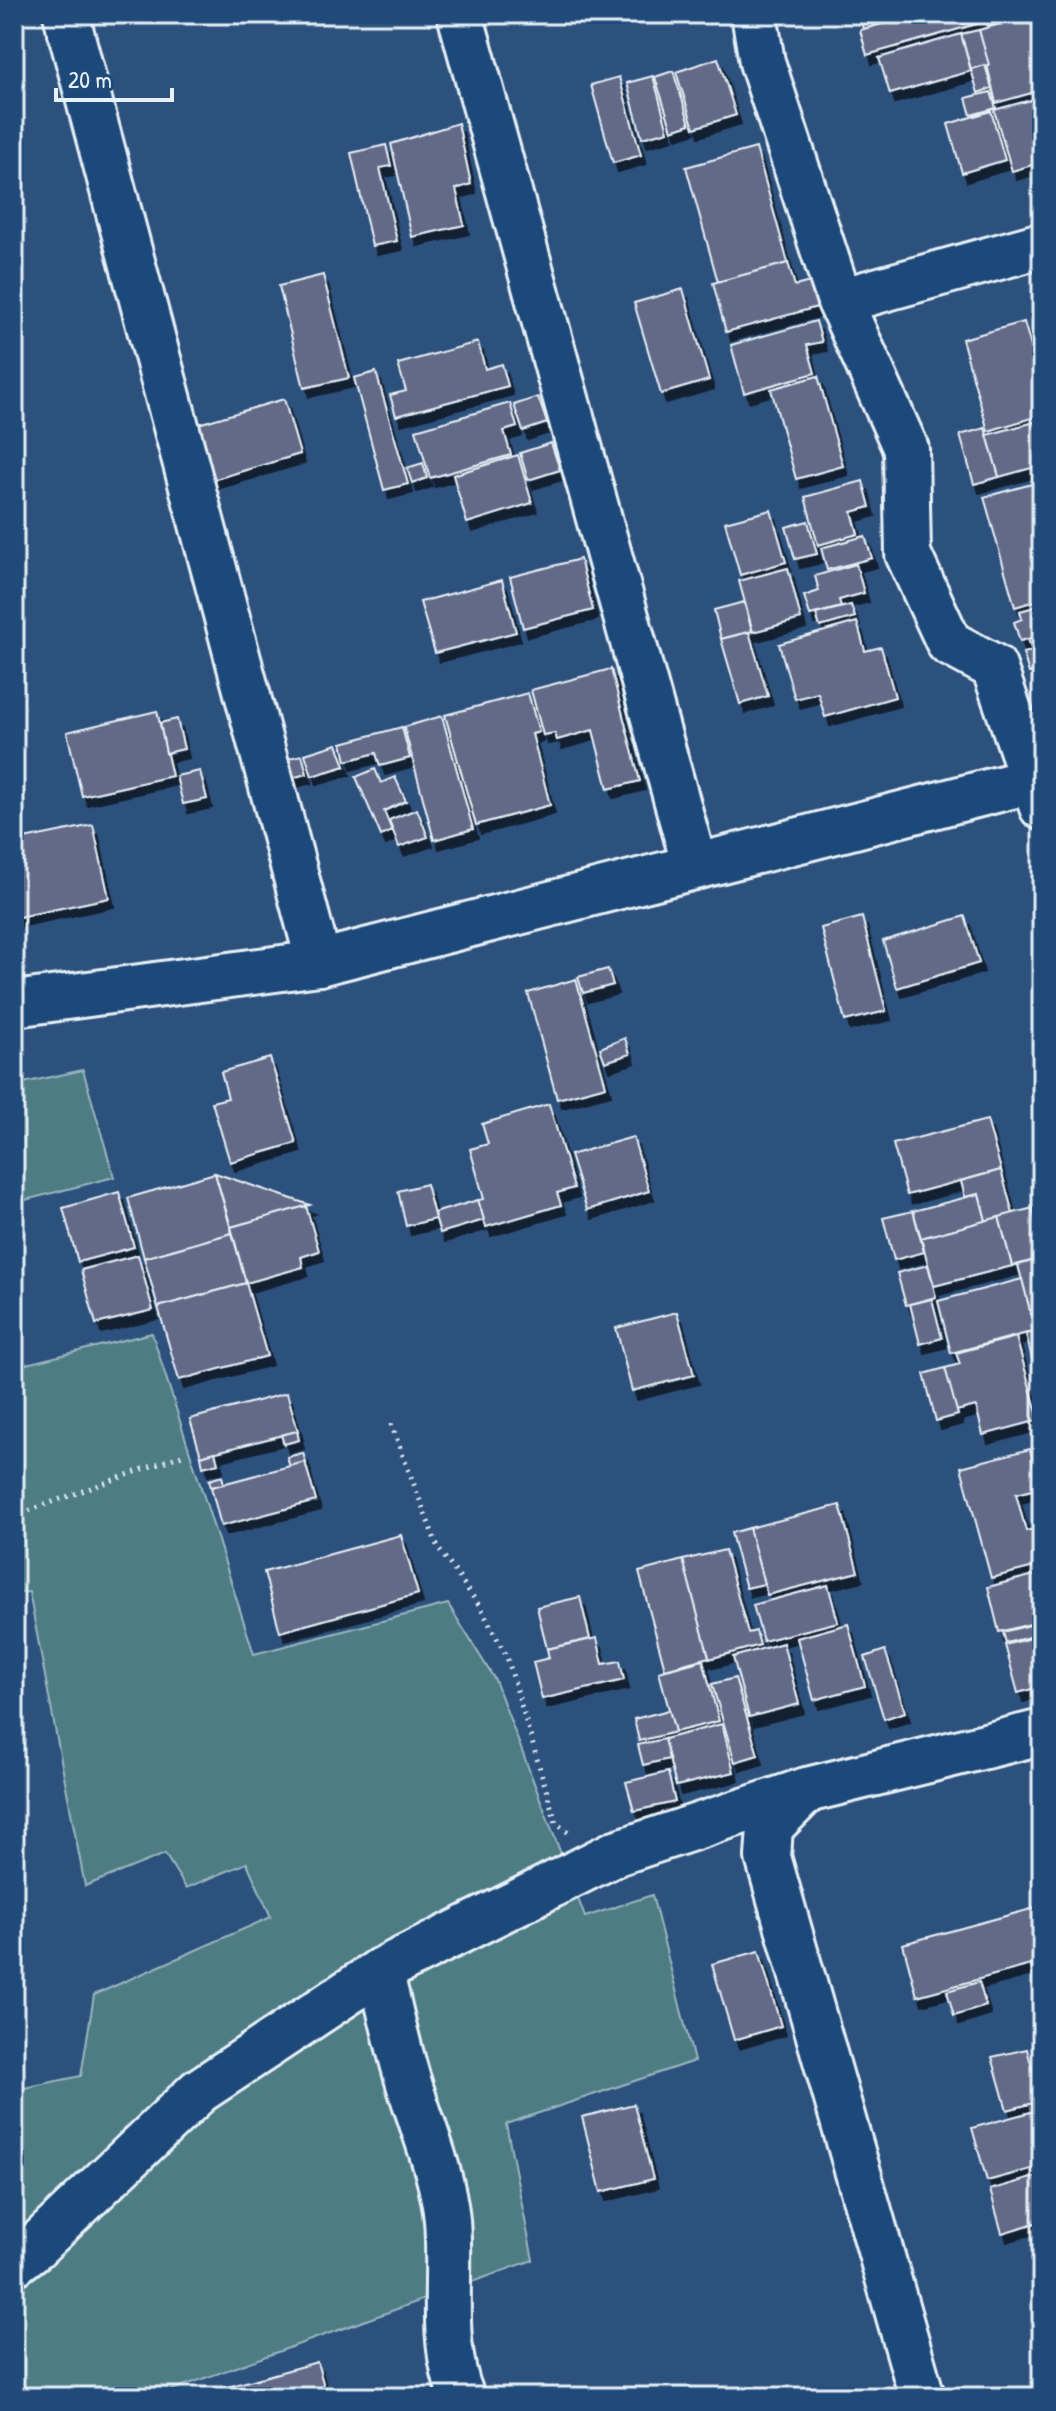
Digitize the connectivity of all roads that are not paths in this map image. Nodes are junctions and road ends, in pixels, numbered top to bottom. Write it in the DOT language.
graph roads {
  1 [pos="66,14"];
  2 [pos="460,14"];
  3 [pos="754,14"];
  4 [pos="1042,245"];
  5 [pos="840,301"];
  6 [pos="1040,788"];
  7 [pos="695,867"];
  8 [pos="319,963"];
  9 [pos="14,1004"];
  10 [pos="1042,1732"];
  11 [pos="807,1790"];
  12 [pos="380,1971"];
  13 [pos="14,2263"];
  14 [pos="462,2397"];
  15 [pos="922,2397"];
  1 -- 8 [label="street"];
  2 -- 7 [label="street"];
  3 -- 5 [label="street"];
  4 -- 5 [label="street"];
  5 -- 6 [label="street"];
  6 -- 7 [label="street"];
  7 -- 8 [label="street"];
  8 -- 9 [label="street"];
  10 -- 11 [label="street"];
  11 -- 12 [label="street"];
  11 -- 15 [label="street"];
  12 -- 13 [label="street"];
  12 -- 14 [label="street"];
}
